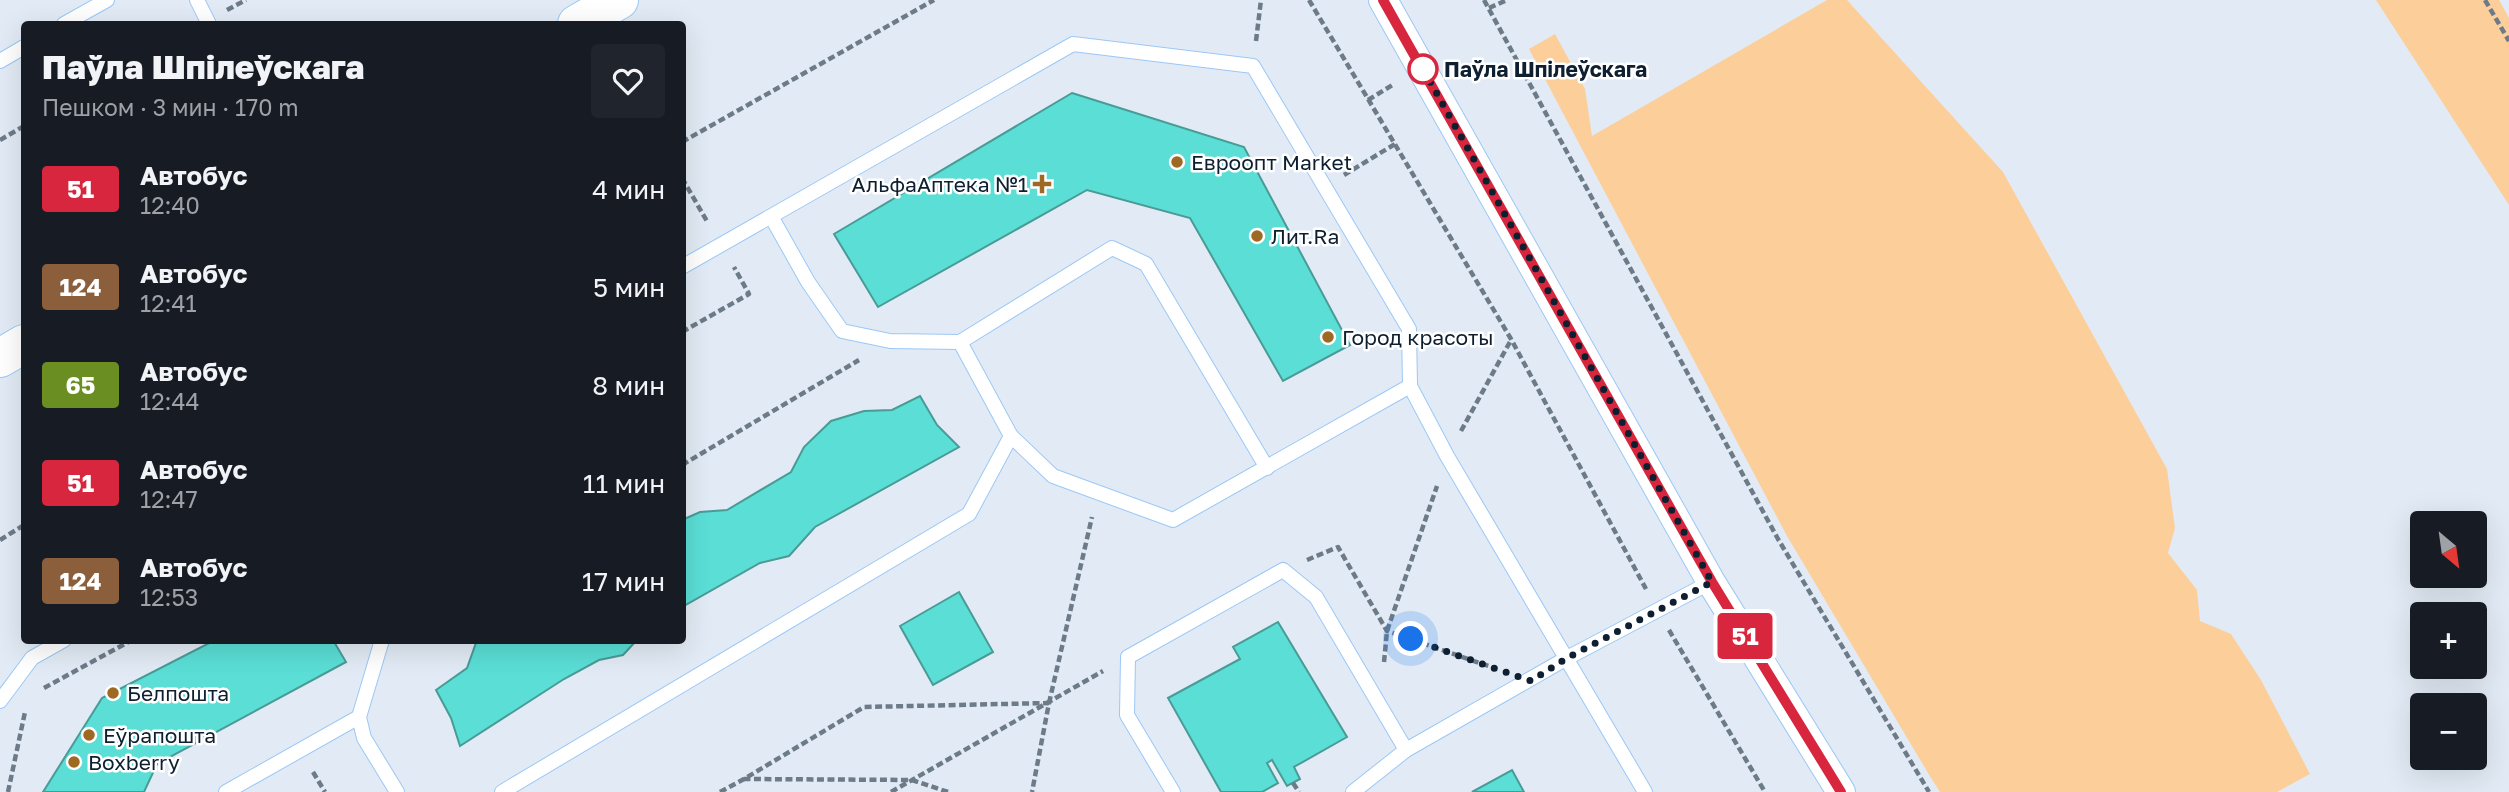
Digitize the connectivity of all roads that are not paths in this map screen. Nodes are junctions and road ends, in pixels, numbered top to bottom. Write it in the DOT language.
graph roads {
  1 [pos="107,0"];
  2 [pos="197,0"];
  3 [pos="619,0"];
  4 [pos="1383,0"];
  5 [pos="69,21"];
  6 [pos="208,21"];
  7 [pos="582,21"];
  8 [pos="21,49"];
  9 [pos="0,61"];
  10 [pos="772,218"];
  11 [pos="686,265"];
  12 [pos="960,342"];
  13 [pos="21,346"];
  14 [pos="0,358"];
  15 [pos="1410,386"];
  16 [pos="1011,436"];
  17 [pos="1267,468"];
  18 [pos="1712,582"];
  19 [pos="57,644"];
  20 [pos="381,644"];
  21 [pos="1567,658"];
  22 [pos="0,701"];
  23 [pos="359,716"];
  24 [pos="1406,750"];
  25 [pos="226,792"];
  26 [pos="397,792"];
  27 [pos="502,792"];
  28 [pos="1173,792"];
  29 [pos="1353,792"];
  30 [pos="1645,792"];
  31 [pos="1841,792"];
  1 -- 5 [label="lane"];
  2 -- 6 [label="lane"];
  3 -- 7 [label="street"];
  4 -- 18 [label="street"];
  8 -- 9 [label="lane"];
  10 -- 11 [label="lane"];
  10 -- 12 [label="lane"];
  10 -- 15 [label="lane"];
  12 -- 16 [label="lane"];
  12 -- 17 [label="lane"];
  13 -- 14 [label="street"];
  15 -- 17 [label="lane"];
  15 -- 21 [label="lane"];
  16 -- 17 [label="lane"];
  16 -- 27 [label="lane"];
  18 -- 21 [label="lane"];
  18 -- 31 [label="street"];
  19 -- 22 [label="lane"];
  20 -- 23 [label="lane"];
  21 -- 24 [label="lane"];
  21 -- 30 [label="lane"];
  23 -- 25 [label="lane"];
  23 -- 26 [label="lane"];
  24 -- 28 [label="lane"];
  24 -- 29 [label="lane"];
}
